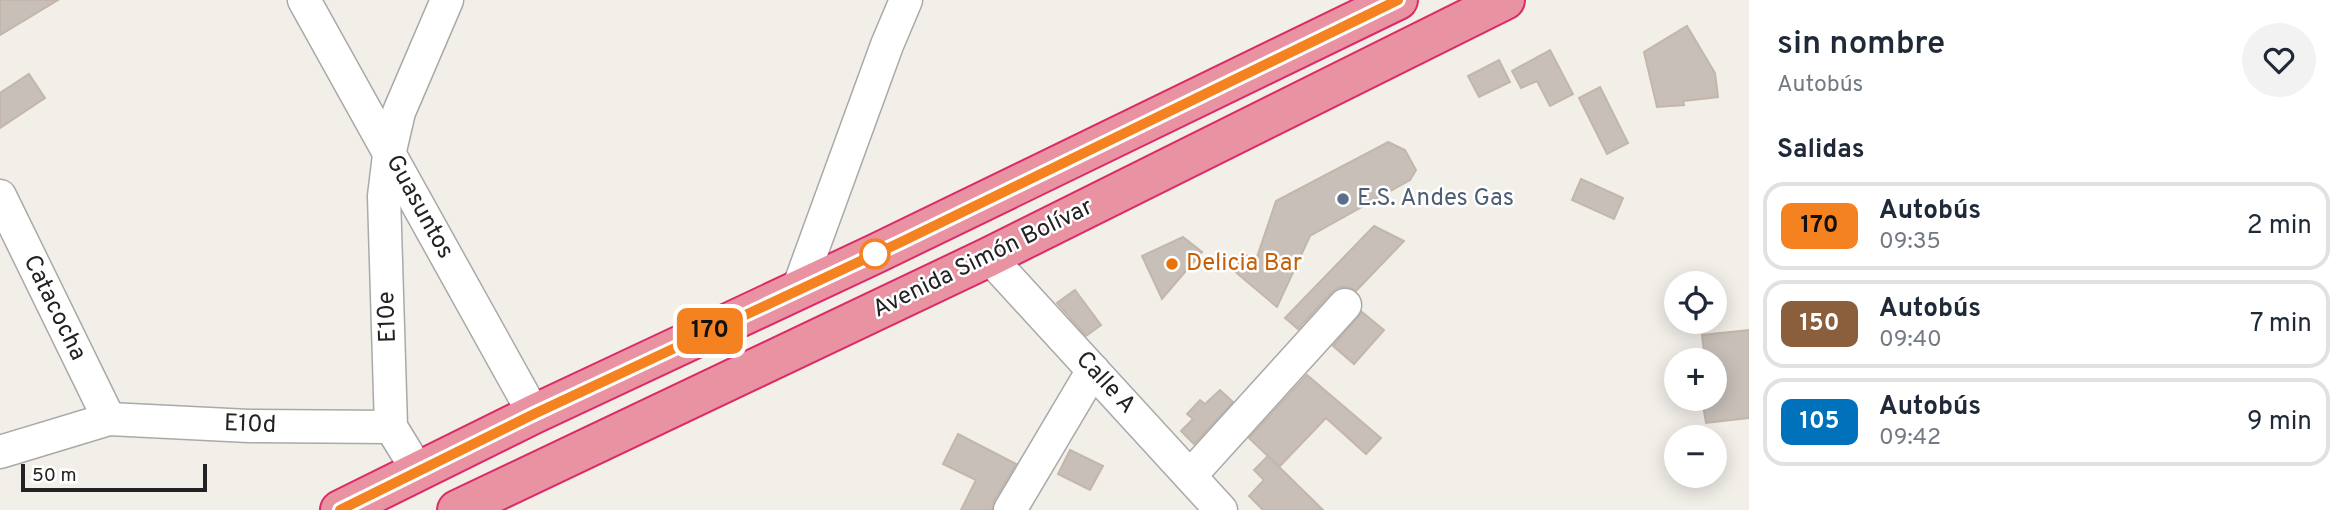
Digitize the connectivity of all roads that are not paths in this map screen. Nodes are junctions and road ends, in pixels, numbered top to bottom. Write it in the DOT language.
graph roads {
  1 [pos="304,0"];
  2 [pos="447,0"];
  3 [pos="906,0"];
  4 [pos="1398,0"];
  5 [pos="1505,0"];
  6 [pos="389,155"];
  7 [pos="0,196"];
  8 [pos="989,257"];
  9 [pos="798,289"];
  10 [pos="1345,305"];
  11 [pos="1093,370"];
  12 [pos="534,414"];
  13 [pos="109,419"];
  14 [pos="391,427"];
  15 [pos="0,452"];
  16 [pos="418,471"];
  17 [pos="1190,476"];
  18 [pos="340,510"];
  19 [pos="457,510"];
  20 [pos="1010,510"];
  21 [pos="1221,510"];
  1 -- 6 [label="street, Guasuntos"];
  2 -- 6 [label="street"];
  3 -- 9 [label="street"];
  4 -- 9 [label="highway"];
  5 -- 8 [label="highway, Avenida Simón Bolívar"];
  6 -- 12 [label="street, Guasuntos"];
  6 -- 14 [label="street, E10e"];
  7 -- 13 [label="street, Catacocha"];
  8 -- 11 [label="street, Calle A"];
  8 -- 19 [label="highway, Avenida Simón Bolívar"];
  9 -- 12 [label="highway"];
  10 -- 17 [label="street"];
  11 -- 17 [label="street, Calle A"];
  11 -- 20 [label="street"];
  12 -- 16 [label="highway"];
  13 -- 14 [label="street, E10d"];
  13 -- 15 [label="street"];
  14 -- 16 [label="street, E10e"];
  16 -- 18 [label="highway"];
  17 -- 21 [label="street, Calle A"];
}
